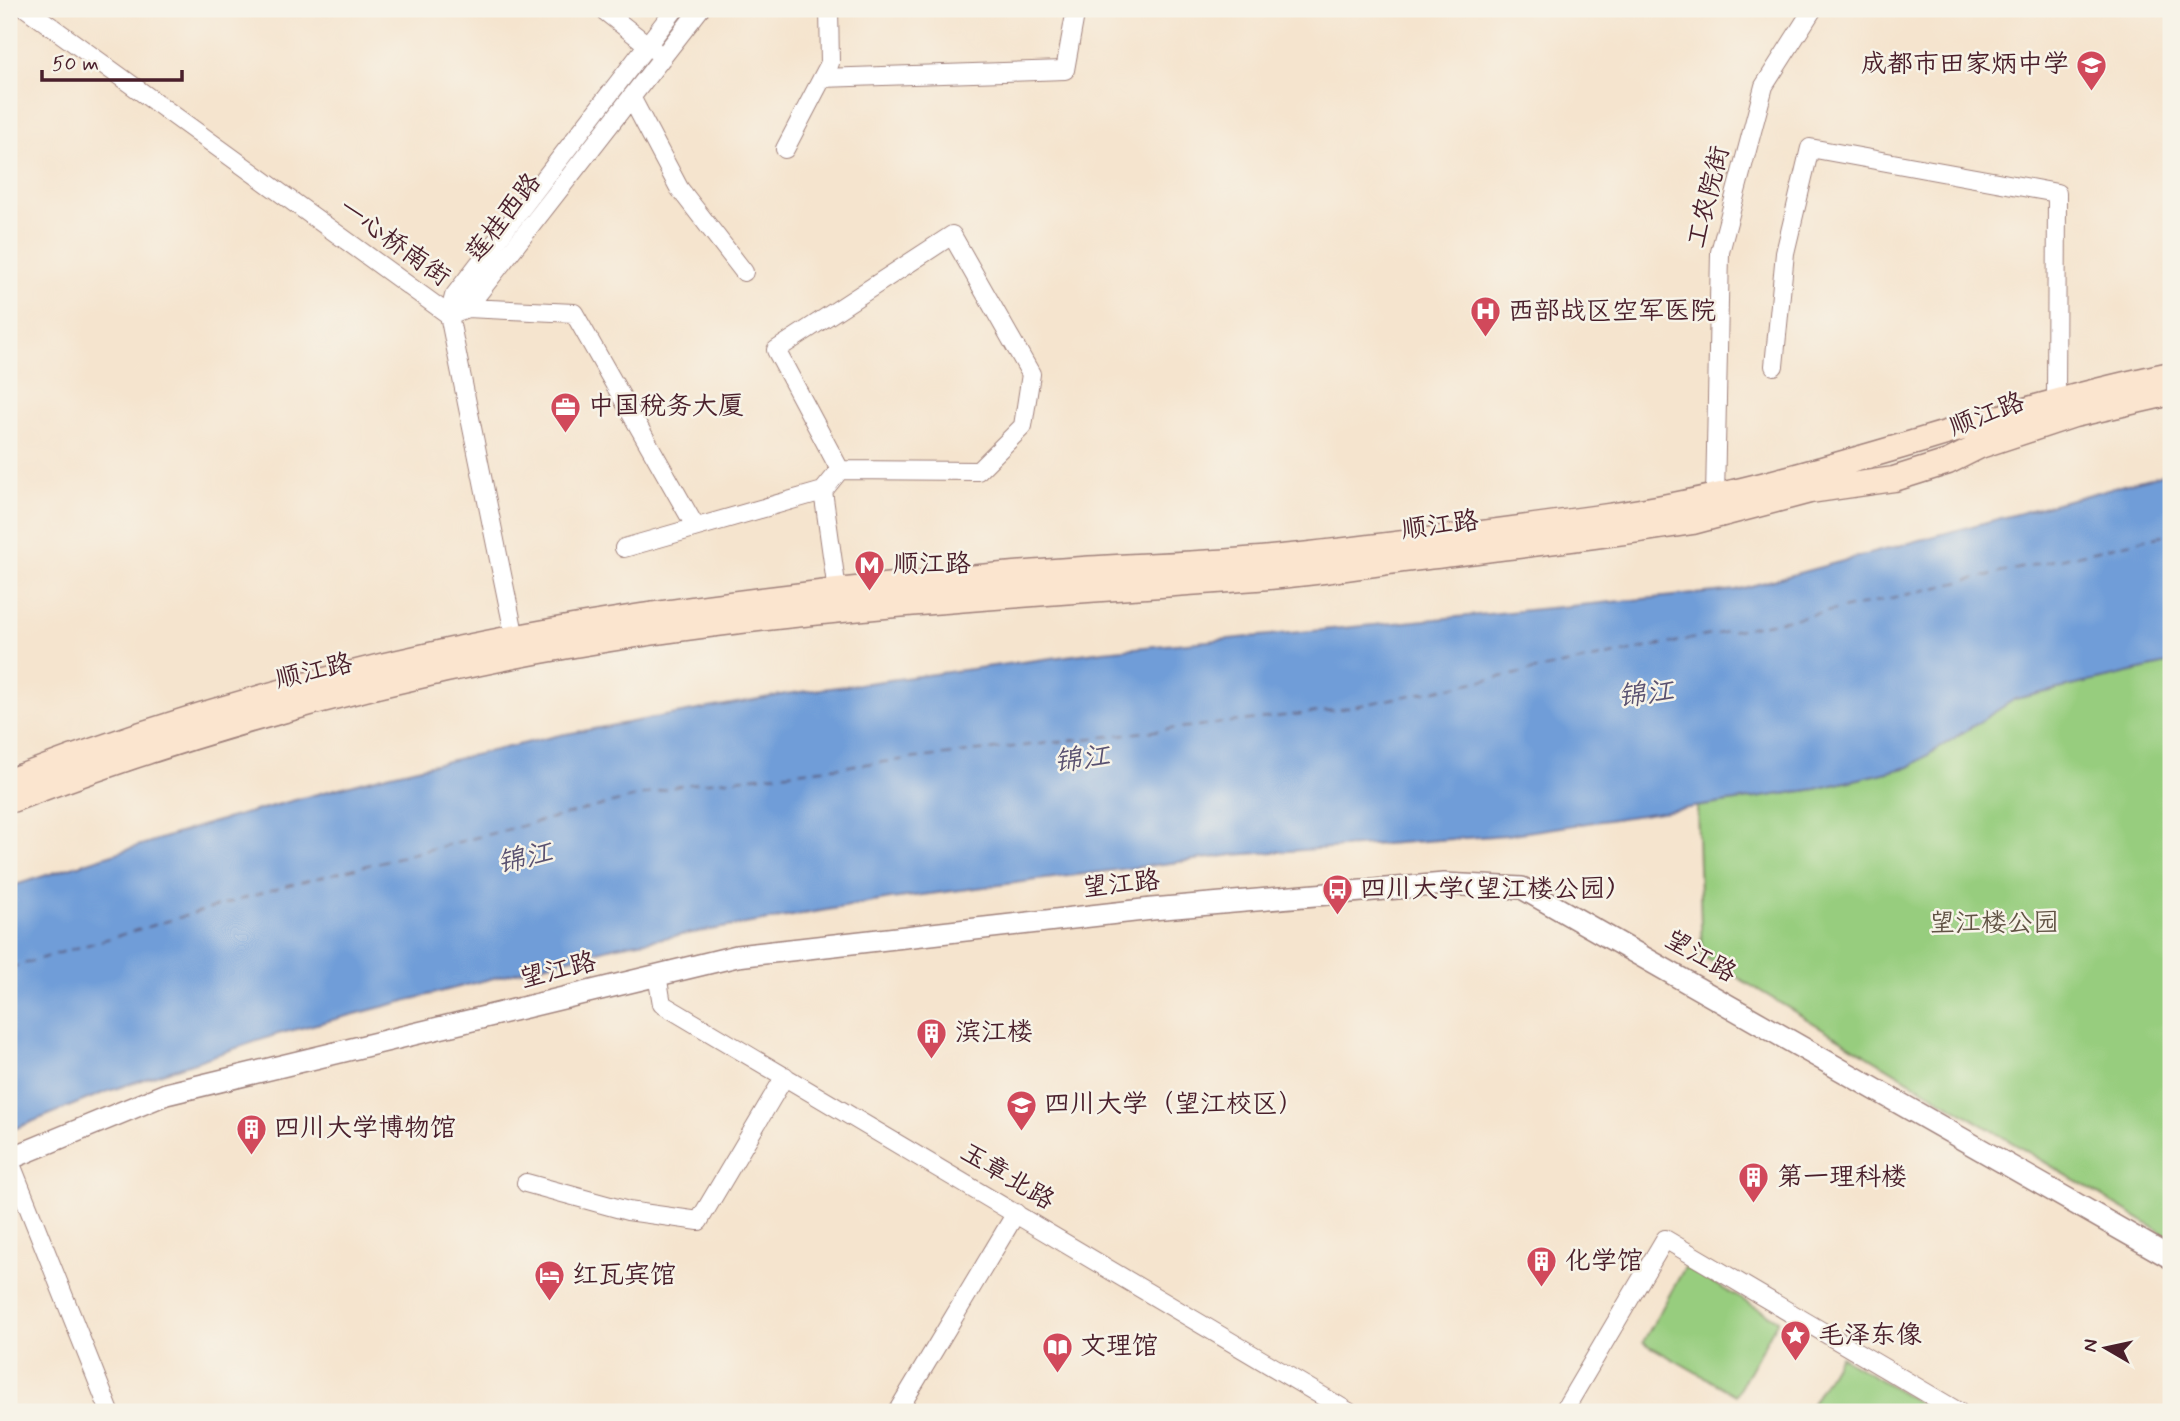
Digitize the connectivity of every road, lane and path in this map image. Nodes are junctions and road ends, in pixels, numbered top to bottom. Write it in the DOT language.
graph roads {
  1 [pos="27,9"];
  2 [pos="602,9"];
  3 [pos="675,9"];
  4 [pos="700,9"];
  5 [pos="830,9"];
  6 [pos="1076,9"];
  7 [pos="1813,9"];
  8 [pos="648,45"];
  9 [pos="662,57"];
  10 [pos="822,78"];
  11 [pos="631,97"];
  12 [pos="785,149"];
  13 [pos="744,272"];
  14 [pos="467,308"];
  15 [pos="449,315"];
  16 [pos="1774,366"];
  17 [pos="2171,374"];
  18 [pos="2171,393"];
  19 [pos="2056,400"];
  20 [pos="840,470"];
  21 [pos="823,491"];
  22 [pos="1715,497"];
  23 [pos="695,526"];
  24 [pos="624,548"];
  25 [pos="837,591"];
  26 [pos="517,647"];
  27 [pos="9,781"];
  28 [pos="9,801"];
  29 [pos="657,975"];
  30 [pos="785,1076"];
  31 [pos="9,1159"];
  32 [pos="526,1183"];
  33 [pos="1016,1213"];
  34 [pos="2171,1258"];
  35 [pos="1955,1411"];
  36 [pos="110,1412"];
  37 [pos="897,1412"];
  38 [pos="1349,1412"];
  39 [pos="1563,1412"];
  1 -- 15 [label="street, 一心桥南街"];
  2 -- 8 [label="street"];
  3 -- 8 [label="street, 莲桂西路"];
  4 -- 9 [label="street, 莲桂西路"];
  5 -- 10 [label="street"];
  6 -- 10 [label="street"];
  7 -- 22 [label="street, 工农院街"];
  8 -- 9 [label="street"];
  8 -- 15 [label="street, 莲桂西路"];
  9 -- 11 [label="street, 莲桂西路"];
  10 -- 12 [label="street"];
  11 -- 13 [label="street"];
  11 -- 14 [label="street, 莲桂西路"];
  14 -- 15 [label="street"];
  14 -- 23 [label="street"];
  15 -- 26 [label="street, 一心桥南街"];
  16 -- 19 [label="street"];
  17 -- 19 [label="main road, 顺江路"];
  18 -- 26 [label="main road, 顺江路"];
  19 -- 22 [label="main road, 顺江路"];
  20 -- 20 [label="street"];
  20 -- 21 [label="street"];
  21 -- 23 [label="street"];
  21 -- 25 [label="street"];
  22 -- 25 [label="main road, 顺江路"];
  23 -- 24 [label="street"];
  25 -- 26 [label="main road, 顺江路"];
  26 -- 27 [label="main road, 顺江路"];
  26 -- 28 [label="main road, 顺江路"];
  29 -- 30 [label="street, 玉章北路"];
  29 -- 31 [label="street, 望江路"];
  29 -- 34 [label="street, 望江路"];
  30 -- 32 [label="street"];
  30 -- 33 [label="street, 玉章北路"];
  31 -- 36 [label="street"];
  33 -- 37 [label="street"];
  33 -- 38 [label="street, 玉章北路"];
  35 -- 39 [label="street"];
}
